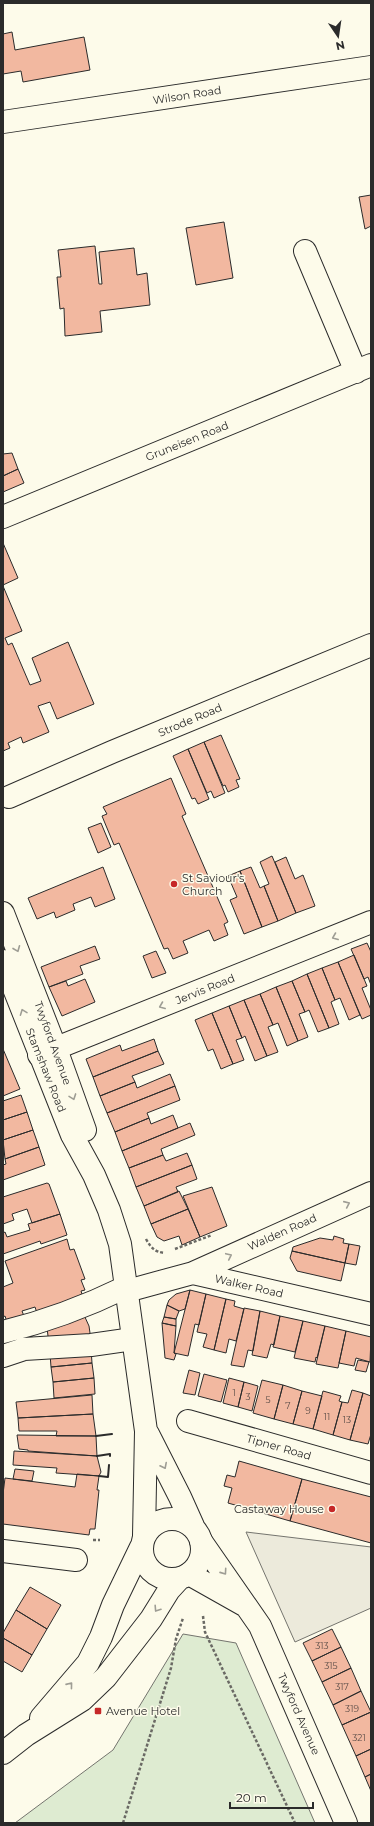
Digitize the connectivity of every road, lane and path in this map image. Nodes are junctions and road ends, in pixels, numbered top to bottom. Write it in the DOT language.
graph roads {
  1 [pos="371,67"];
  2 [pos="3,122"];
  3 [pos="304,250"];
  4 [pos="364,369"];
  5 [pos="3,517"];
  6 [pos="371,645"];
  7 [pos="9,797"];
  8 [pos="3,913"];
  9 [pos="371,922"];
  10 [pos="3,961"];
  11 [pos="48,1052"];
  12 [pos="371,1193"];
  13 [pos="193,1273"];
  14 [pos="127,1289"];
  15 [pos="371,1314"];
  16 [pos="3,1332"];
  17 [pos="133,1339"];
  18 [pos="3,1356"];
  19 [pos="188,1422"];
  20 [pos="146,1431"];
  21 [pos="371,1473"];
  22 [pos="197,1534"];
  23 [pos="142,1542"];
  24 [pos="3,1552"];
  25 [pos="76,1560"];
  26 [pos="184,1576"];
  27 [pos="249,1608"];
  28 [pos="203,1616"];
  29 [pos="183,1618"];
  30 [pos="26,1735"];
  31 [pos="3,1753"];
  32 [pos="123,1823"];
  33 [pos="295,1823"];
  34 [pos="346,1823"];
  1 -- 2 [label="street, Wilson Road"];
  3 -- 4 [label="street"];
  4 -- 5 [label="street, Gruneisen Road"];
  6 -- 7 [label="street, Strode Road"];
  8 -- 11 [label="street, Twyford Avenue, one-way"];
  9 -- 11 [label="street, Jervis Road, one-way"];
  11 -- 10 [label="street, Stamshaw Road, one-way"];
  11 -- 14 [label="street, Stamshaw Road"];
  13 -- 12 [label="street, Walden Road, one-way"];
  13 -- 14 [label="street, Walker Road"];
  13 -- 15 [label="street, Walker Road"];
  14 -- 16 [label="street, Walker Road"];
  14 -- 17 [label="street, Stamshaw Road"];
  17 -- 18 [label="street"];
  17 -- 20 [label="street, Stamshaw Road"];
  19 -- 21 [label="street, Tipner Road"];
  20 -- 22 [label="street, Twyford Avenue, one-way"];
  20 -- 23 [label="street"];
  22 -- 23 [label="street"];
  22 -- 26 [label="street"];
  22 -- 27 [label="street, Twyford Avenue, one-way"];
  23 -- 26 [label="street"];
  30 -- 23 [label="street, one-way"];
  24 -- 25 [label="street"];
  26 -- 27 [label="street, Twyford Avenue"];
  26 -- 30 [label="street, one-way"];
  27 -- 34 [label="street, Twyford Avenue"];
  28 -- 33 [label="path"];
  29 -- 32 [label="path"];
  30 -- 31 [label="street"];
}
